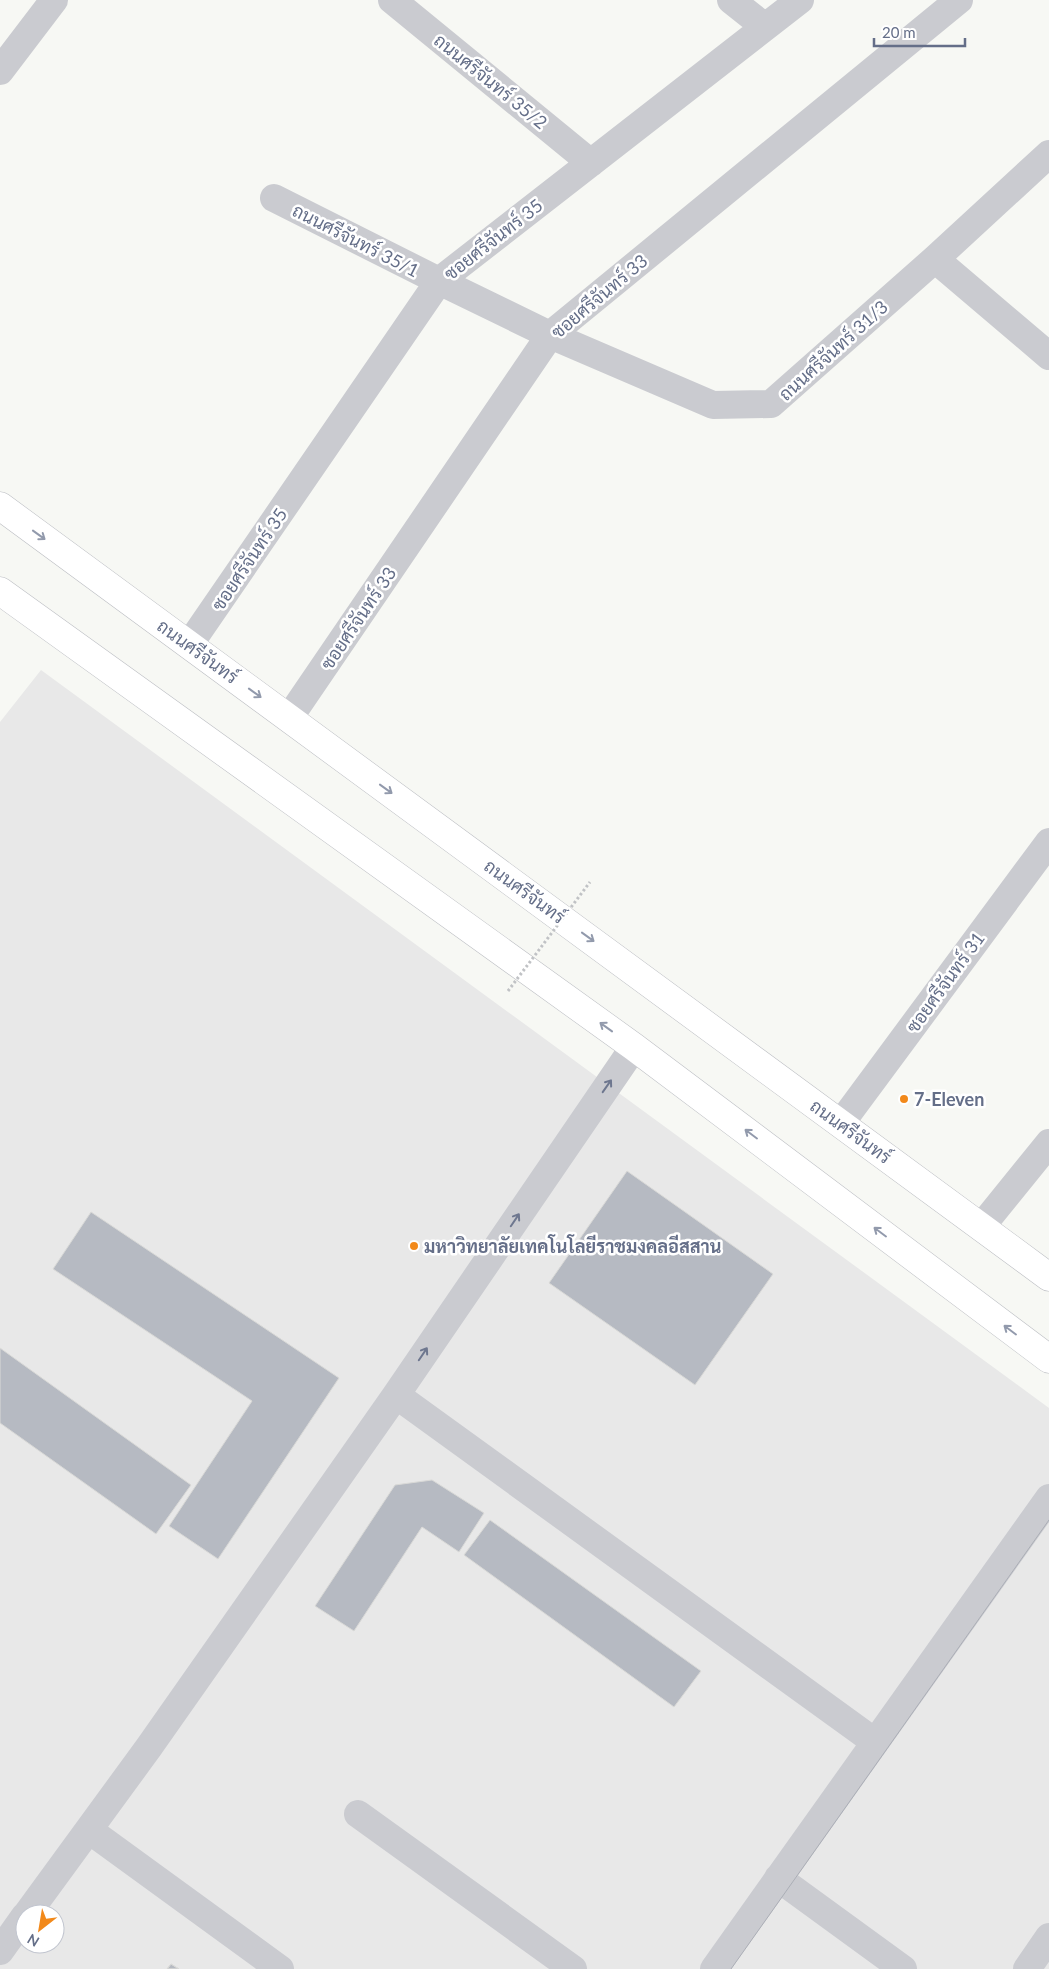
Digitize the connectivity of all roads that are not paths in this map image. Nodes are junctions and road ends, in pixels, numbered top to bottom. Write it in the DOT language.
graph roads {
  1 [pos="54,0"];
  2 [pos="392,0"];
  3 [pos="731,0"];
  4 [pos="800,0"];
  5 [pos="959,0"];
  6 [pos="765,27"];
  7 [pos="0,72"];
  8 [pos="1049,154"];
  9 [pos="592,163"];
  10 [pos="274,198"];
  11 [pos="935,259"];
  12 [pos="438,281"];
  13 [pos="550,335"];
  14 [pos="1049,356"];
  15 [pos="0,506"];
  16 [pos="0,591"];
  17 [pos="190,645"];
  18 [pos="289,718"];
  19 [pos="1049,842"];
  20 [pos="634,1047"];
  21 [pos="841,1123"];
  22 [pos="1049,1143"];
  23 [pos="981,1227"];
  24 [pos="1049,1277"];
  25 [pos="1049,1359"];
  26 [pos="396,1395"];
  27 [pos="1049,1498"];
  28 [pos="874,1742"];
  29 [pos="358,1814"];
  30 [pos="88,1830"];
  31 [pos="778,1878"];
  32 [pos="34,1904"];
  33 [pos="15,1930"];
  34 [pos="1049,1937"];
  35 [pos="0,1950"];
  36 [pos="280,1969"];
  37 [pos="573,1969"];
  38 [pos="714,1969"];
  39 [pos="903,1969"];
  40 [pos="1027,1969"];
  1 -- 7 [label="street"];
  2 -- 9 [label="street, ถนนศรีจันทร์ 35/2"];
  3 -- 6 [label="street"];
  4 -- 6 [label="street, ซอยศรีจันทร์ 35"];
  5 -- 13 [label="street, ซอยศรีจันทร์ 33"];
  6 -- 9 [label="street, ซอยศรีจันทร์ 35"];
  8 -- 11 [label="street, ถนนศรีจันทร์ 31/3"];
  9 -- 12 [label="street, ซอยศรีจันทร์ 35"];
  10 -- 12 [label="street, ถนนศรีจันทร์ 35/1"];
  11 -- 13 [label="street, ถนนศรีจันทร์ 31/3"];
  11 -- 14 [label="street"];
  12 -- 13 [label="street, ถนนศรีจันทร์ 31/3"];
  12 -- 17 [label="street, ซอยศรีจันทร์ 35"];
  13 -- 18 [label="street, ซอยศรีจันทร์ 33"];
  15 -- 17 [label="main road, ถนนศรีจันทร์, one-way"];
  20 -- 16 [label="main road, one-way"];
  17 -- 18 [label="main road, ถนนศรีจันทร์, one-way"];
  18 -- 21 [label="main road, ถนนศรีจันทร์, one-way"];
  19 -- 21 [label="street, ซอยศรีจันทร์ 31"];
  25 -- 20 [label="main road, one-way"];
  26 -- 20 [label="street, one-way"];
  21 -- 23 [label="main road, ถนนศรีจันทร์"];
  22 -- 23 [label="street"];
  23 -- 24 [label="main road, ถนนศรีจันทร์"];
  26 -- 28 [label="street"];
  26 -- 30 [label="street"];
  27 -- 28 [label="street"];
  28 -- 31 [label="street"];
  29 -- 37 [label="street"];
  30 -- 32 [label="street"];
  30 -- 36 [label="street"];
  31 -- 38 [label="street"];
  31 -- 39 [label="street"];
  33 -- 35 [label="street"];
  34 -- 40 [label="street"];
}
